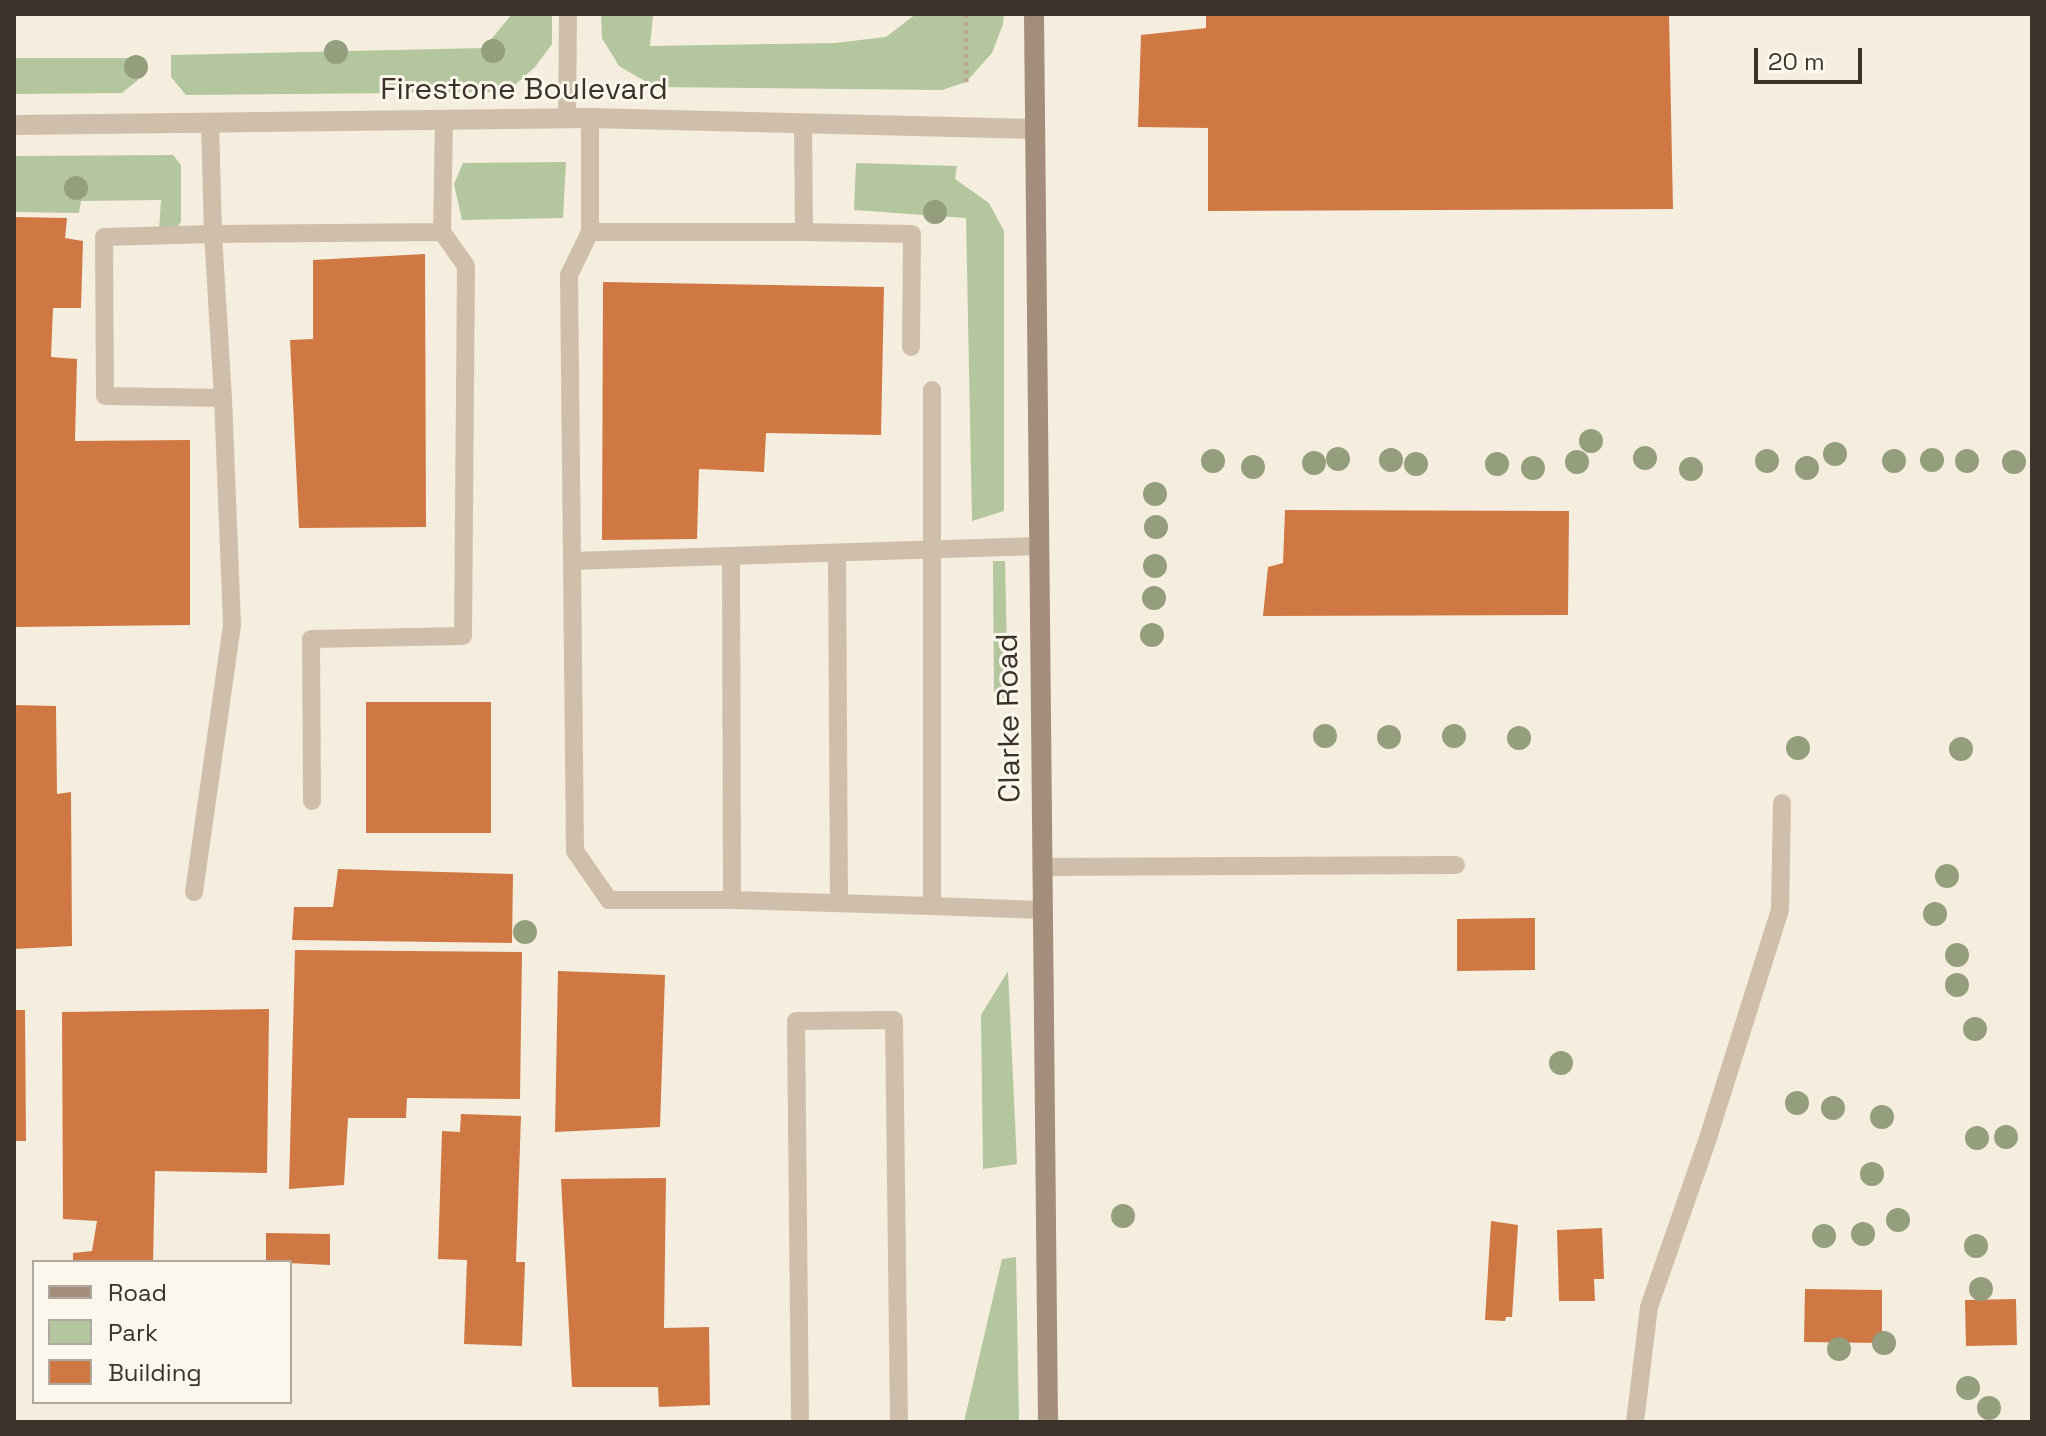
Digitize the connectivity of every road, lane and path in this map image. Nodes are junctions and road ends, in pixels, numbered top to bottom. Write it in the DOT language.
graph roads {
  1 [pos="568,14"];
  2 [pos="966,14"];
  3 [pos="1034,14"];
  4 [pos="966,82"];
  5 [pos="590,118"];
  6 [pos="567,119"];
  7 [pos="444,120"];
  8 [pos="210,123"];
  9 [pos="803,124"];
  10 [pos="14,125"];
  11 [pos="1034,129"];
  12 [pos="442,232"];
  13 [pos="590,232"];
  14 [pos="804,232"];
  15 [pos="213,234"];
  16 [pos="911,347"];
  17 [pos="932,390"];
  18 [pos="223,398"];
  19 [pos="1039,546"];
  20 [pos="933,550"];
  21 [pos="837,553"];
  22 [pos="731,556"];
  23 [pos="572,561"];
  24 [pos="312,801"];
  25 [pos="1782,803"];
  26 [pos="1456,865"];
  27 [pos="1042,867"];
  28 [pos="194,892"];
  29 [pos="732,900"];
  30 [pos="839,902"];
  31 [pos="932,906"];
  32 [pos="1042,910"];
  33 [pos="800,1422"];
  34 [pos="899,1422"];
  35 [pos="1048,1422"];
  36 [pos="1635,1422"];
  1 -- 6 [label="lane"];
  2 -- 4 [label="path"];
  3 -- 11 [label="main road, Clarke Road"];
  5 -- 6 [label="street, Firestone Boulevard"];
  5 -- 9 [label="street, Firestone Boulevard"];
  5 -- 13 [label="lane"];
  6 -- 7 [label="street, Firestone Boulevard"];
  7 -- 8 [label="street, Firestone Boulevard"];
  7 -- 12 [label="lane"];
  8 -- 10 [label="street, Firestone Boulevard"];
  8 -- 15 [label="lane"];
  9 -- 11 [label="street, Firestone Boulevard"];
  9 -- 14 [label="lane"];
  11 -- 19 [label="main road, Clarke Road"];
  12 -- 15 [label="lane"];
  12 -- 24 [label="lane"];
  13 -- 14 [label="lane"];
  13 -- 23 [label="lane"];
  14 -- 16 [label="lane"];
  15 -- 18 [label="lane"];
  15 -- 18 [label="lane"];
  17 -- 20 [label="lane"];
  18 -- 28 [label="lane"];
  19 -- 20 [label="lane"];
  19 -- 27 [label="main road, Clarke Road"];
  20 -- 21 [label="lane"];
  20 -- 31 [label="lane"];
  21 -- 22 [label="lane"];
  21 -- 30 [label="lane"];
  22 -- 23 [label="lane"];
  22 -- 29 [label="lane"];
  23 -- 29 [label="lane"];
  25 -- 36 [label="lane"];
  26 -- 27 [label="lane"];
  27 -- 32 [label="main road, Clarke Road"];
  29 -- 30 [label="lane"];
  30 -- 31 [label="lane"];
  31 -- 32 [label="lane"];
  32 -- 35 [label="main road, Clarke Road"];
  33 -- 34 [label="lane"];
}
